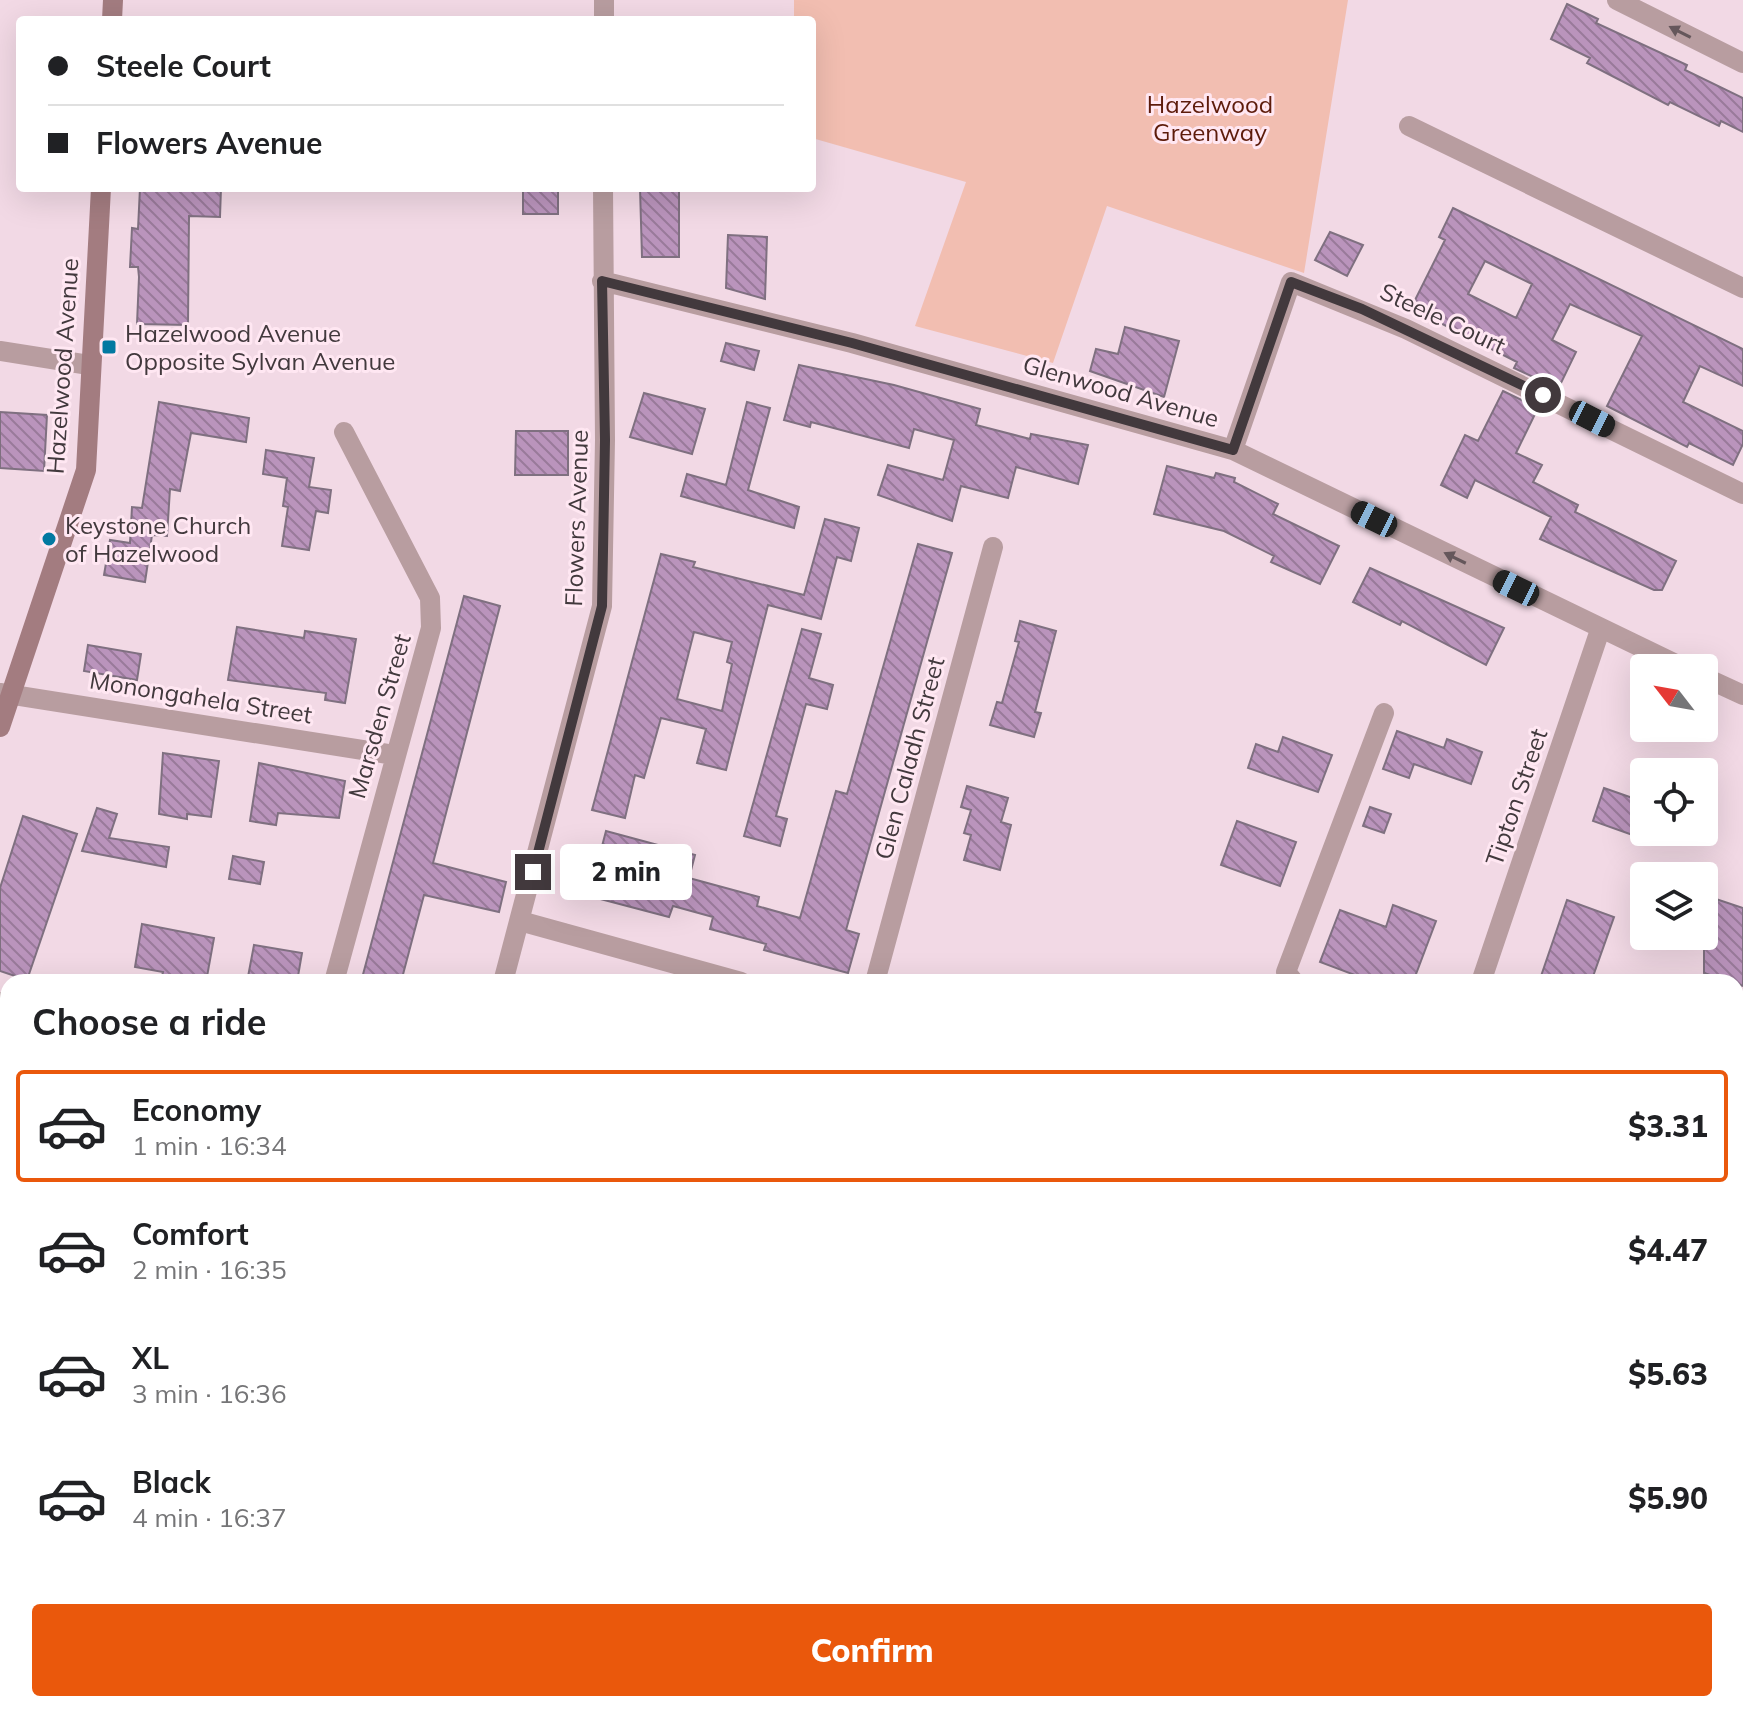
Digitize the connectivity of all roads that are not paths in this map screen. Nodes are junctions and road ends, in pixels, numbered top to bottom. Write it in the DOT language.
graph roads {
  1 [pos="1617,0"];
  2 [pos="1743,63"];
  3 [pos="1409,126"];
  4 [pos="101,192"];
  5 [pos="603,192"];
  6 [pos="602,281"];
  7 [pos="1743,288"];
  8 [pos="0,351"];
  9 [pos="89,365"];
  10 [pos="344,432"];
  11 [pos="1233,450"];
  12 [pos="1743,494"];
  13 [pos="993,547"];
  14 [pos="1600,630"];
  15 [pos="1653,654"];
  16 [pos="1718,683"];
  17 [pos="5,694"];
  18 [pos="1743,695"];
  19 [pos="1384,713"];
  20 [pos="0,727"];
  21 [pos="394,755"];
  22 [pos="520,921"];
  23 [pos="336,974"];
  24 [pos="505,974"];
  25 [pos="712,974"];
  26 [pos="877,974"];
  27 [pos="1291,974"];
  28 [pos="1484,974"];
  2 -- 1 [label="street, one-way"];
  3 -- 7 [label="street"];
  4 -- 9 [label="main road, Hazelwood Avenue"];
  5 -- 6 [label="street, Flowers Avenue"];
  6 -- 11 [label="street, Glenwood Avenue"];
  6 -- 22 [label="street, Flowers Avenue"];
  8 -- 9 [label="street"];
  9 -- 17 [label="main road, Hazelwood Avenue"];
  10 -- 21 [label="street, Marsden Street"];
  11 -- 12 [label="street, Steele Court"];
  14 -- 11 [label="street, Glenwood Avenue, one-way"];
  13 -- 26 [label="street, Glen Caladh Street"];
  14 -- 15 [label="street, Glenwood Avenue"];
  14 -- 28 [label="street, Tipton Street"];
  16 -- 18 [label="street"];
  17 -- 20 [label="main road, Hazelwood Avenue"];
  17 -- 21 [label="street, Monongahela Street"];
  19 -- 27 [label="street"];
  21 -- 23 [label="street, Marsden Street"];
  22 -- 24 [label="street, Flowers Avenue"];
  22 -- 25 [label="street"];
}
